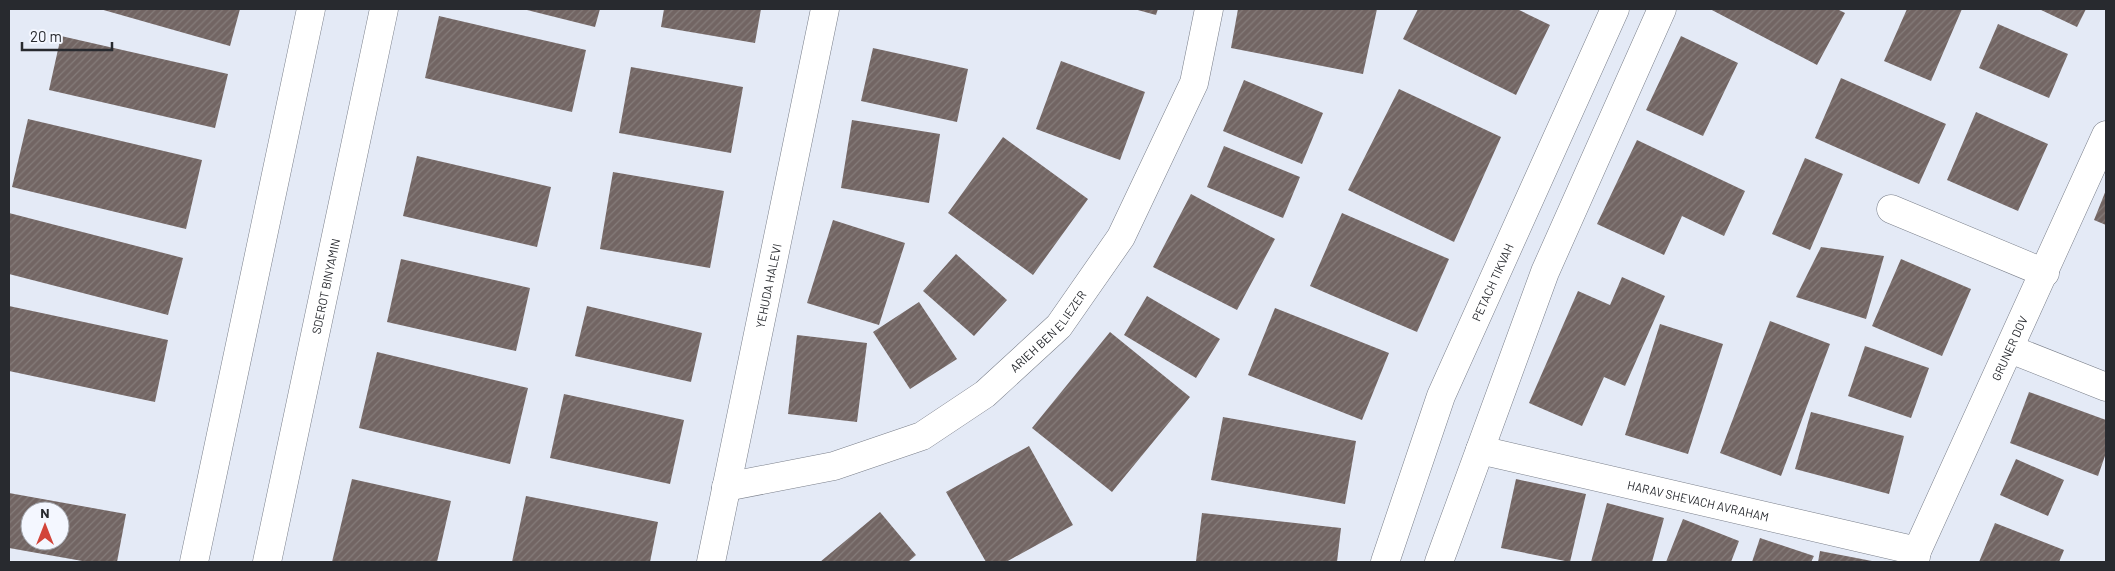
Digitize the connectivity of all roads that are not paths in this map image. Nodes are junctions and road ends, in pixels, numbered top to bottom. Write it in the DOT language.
graph roads {
  1 [pos="311,9"];
  2 [pos="384,9"];
  3 [pos="825,9"];
  4 [pos="1209,9"];
  5 [pos="1615,9"];
  6 [pos="1662,9"];
  7 [pos="2106,135"];
  8 [pos="1891,209"];
  9 [pos="2045,273"];
  10 [pos="2010,349"];
  11 [pos="2106,387"];
  12 [pos="1480,450"];
  13 [pos="726,487"];
  14 [pos="1916,557"];
  15 [pos="194,562"];
  16 [pos="267,562"];
  17 [pos="711,562"];
  18 [pos="1385,562"];
  19 [pos="1439,562"];
  1 -- 15 [label="main road"];
  2 -- 16 [label="main road, SDEROT BINYAMIN"];
  3 -- 13 [label="main road, YEHUDA HALEVI"];
  4 -- 13 [label="main road, ARIEH BEN ELIEZER"];
  5 -- 18 [label="main road, PETACH TIKVAH"];
  6 -- 12 [label="main road"];
  7 -- 9 [label="main road, GRUNER DOV"];
  8 -- 9 [label="main road"];
  9 -- 10 [label="main road, GRUNER DOV"];
  10 -- 11 [label="main road"];
  10 -- 14 [label="main road, GRUNER DOV"];
  12 -- 14 [label="main road, HARAV SHEVACH AVRAHAM"];
  12 -- 19 [label="main road"];
  13 -- 17 [label="main road, YEHUDA HALEVI"];
}
